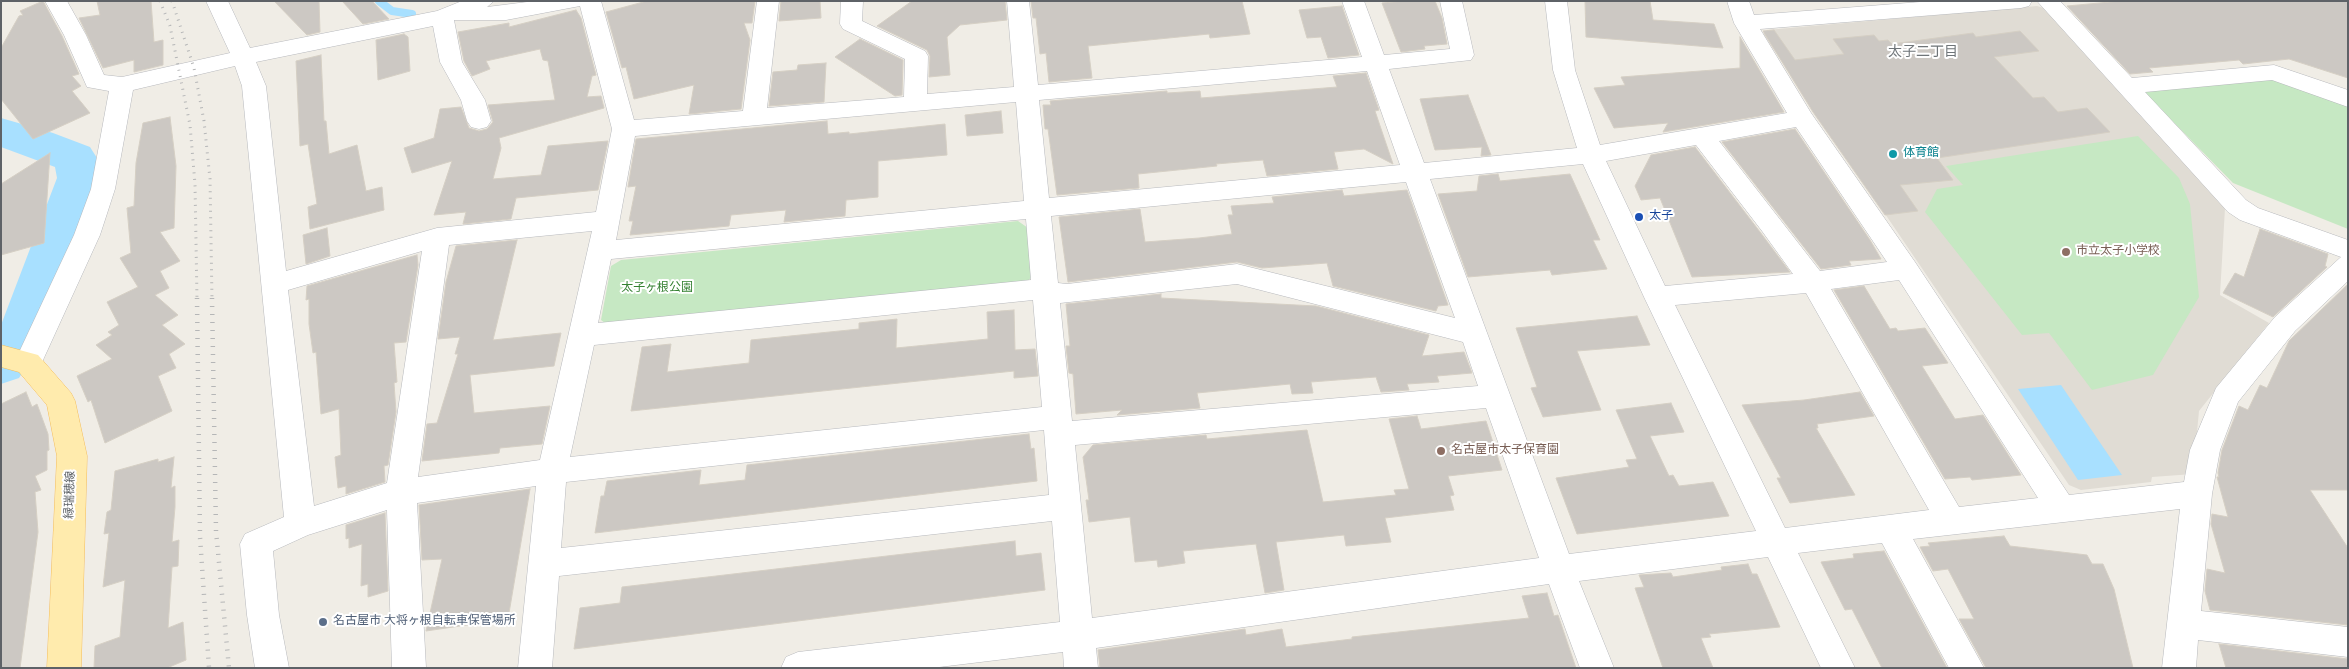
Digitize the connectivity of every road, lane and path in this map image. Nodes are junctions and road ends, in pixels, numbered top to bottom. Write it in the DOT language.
graph roads {
  1 [pos="56,1"];
  2 [pos="216,1"];
  3 [pos="483,1"];
  4 [pos="574,1"];
  5 [pos="590,1"];
  6 [pos="768,1"];
  7 [pos="852,1"];
  8 [pos="1018,1"];
  9 [pos="1353,1"];
  10 [pos="1451,1"];
  11 [pos="1556,1"];
  12 [pos="1738,1"];
  13 [pos="2021,1"];
  14 [pos="2048,1"];
  15 [pos="442,17"];
  16 [pos="1745,23"];
  17 [pos="243,57"];
  18 [pos="1375,64"];
  19 [pos="122,85"];
  20 [pos="2126,86"];
  21 [pos="1026,94"];
  22 [pos="2348,99"];
  23 [pos="915,104"];
  24 [pos="754,118"];
  25 [pos="1802,118"];
  26 [pos="479,121"];
  27 [pos="624,129"];
  28 [pos="1702,136"];
  29 [pos="1591,155"];
  30 [pos="1415,172"];
  31 [pos="1037,209"];
  32 [pos="607,220"];
  33 [pos="437,237"];
  34 [pos="2348,250"];
  35 [pos="600,251"];
  36 [pos="2348,264"];
  37 [pos="1906,269"];
  38 [pos="1813,282"];
  39 [pos="274,284"];
  40 [pos="1045,292"];
  41 [pos="1657,297"];
  42 [pos="1474,334"];
  43 [pos="582,336"];
  44 [pos="11,358"];
  45 [pos="1497,396"];
  46 [pos="1057,426"];
  47 [pos="552,471"];
  48 [pos="401,492"];
  49 [pos="2197,494"];
  50 [pos="1065,506"];
  51 [pos="2061,508"];
  52 [pos="1951,521"];
  53 [pos="300,524"];
  54 [pos="1892,528"];
  55 [pos="1776,542"];
  56 [pos="544,564"];
  57 [pos="1559,569"];
  58 [pos="2185,624"];
  59 [pos="1078,635"];
  60 [pos="2348,642"];
  61 [pos="64,668"];
  62 [pos="272,668"];
  63 [pos="409,668"];
  64 [pos="535,668"];
  65 [pos="798,668"];
  66 [pos="1081,668"];
  67 [pos="1597,668"];
  68 [pos="1838,668"];
  69 [pos="1967,668"];
  70 [pos="2179,668"];
  1 -- 19 [label="street"];
  2 -- 17 [label="street"];
  3 -- 15 [label="street"];
  4 -- 15 [label="street"];
  5 -- 27 [label="street"];
  6 -- 24 [label="street"];
  7 -- 23 [label="street"];
  8 -- 21 [label="street"];
  9 -- 18 [label="street"];
  10 -- 18 [label="street"];
  11 -- 29 [label="street"];
  12 -- 16 [label="street"];
  13 -- 16 [label="street"];
  14 -- 20 [label="street"];
  15 -- 17 [label="street"];
  15 -- 26 [label="street"];
  16 -- 25 [label="street"];
  17 -- 19 [label="street"];
  17 -- 39 [label="street"];
  18 -- 21 [label="street"];
  18 -- 30 [label="street"];
  19 -- 44 [label="street"];
  20 -- 22 [label="street"];
  20 -- 34 [label="street"];
  21 -- 23 [label="street"];
  21 -- 31 [label="street"];
  23 -- 24 [label="street"];
  24 -- 27 [label="street"];
  25 -- 28 [label="street"];
  25 -- 37 [label="street"];
  27 -- 32 [label="street"];
  28 -- 29 [label="street"];
  28 -- 38 [label="street"];
  29 -- 30 [label="street"];
  29 -- 41 [label="street"];
  30 -- 31 [label="street"];
  30 -- 42 [label="street"];
  31 -- 35 [label="street"];
  31 -- 40 [label="street"];
  32 -- 33 [label="street"];
  32 -- 35 [label="street"];
  33 -- 39 [label="street"];
  33 -- 48 [label="street"];
  35 -- 43 [label="street"];
  36 -- 49 [label="street"];
  37 -- 38 [label="street"];
  37 -- 51 [label="street"];
  38 -- 41 [label="street"];
  38 -- 52 [label="street"];
  39 -- 53 [label="street"];
  40 -- 42 [label="street"];
  40 -- 43 [label="street"];
  40 -- 46 [label="street"];
  41 -- 55 [label="street"];
  42 -- 45 [label="street"];
  43 -- 47 [label="street"];
  44 -- 61 [label="main road, 緑瑞穂線"];
  45 -- 46 [label="street"];
  45 -- 57 [label="street"];
  46 -- 47 [label="street"];
  46 -- 50 [label="street"];
  47 -- 48 [label="street"];
  47 -- 56 [label="street"];
  48 -- 53 [label="street"];
  48 -- 63 [label="street"];
  49 -- 51 [label="street"];
  49 -- 58 [label="street"];
  50 -- 56 [label="street"];
  50 -- 59 [label="street"];
  51 -- 52 [label="street"];
  52 -- 54 [label="street"];
  53 -- 62 [label="street"];
  54 -- 55 [label="street"];
  54 -- 69 [label="street"];
  55 -- 57 [label="street"];
  55 -- 68 [label="street"];
  56 -- 64 [label="street"];
  57 -- 59 [label="street"];
  57 -- 67 [label="street"];
  58 -- 60 [label="street"];
  58 -- 70 [label="street"];
  59 -- 65 [label="street"];
  59 -- 66 [label="street"];
}
